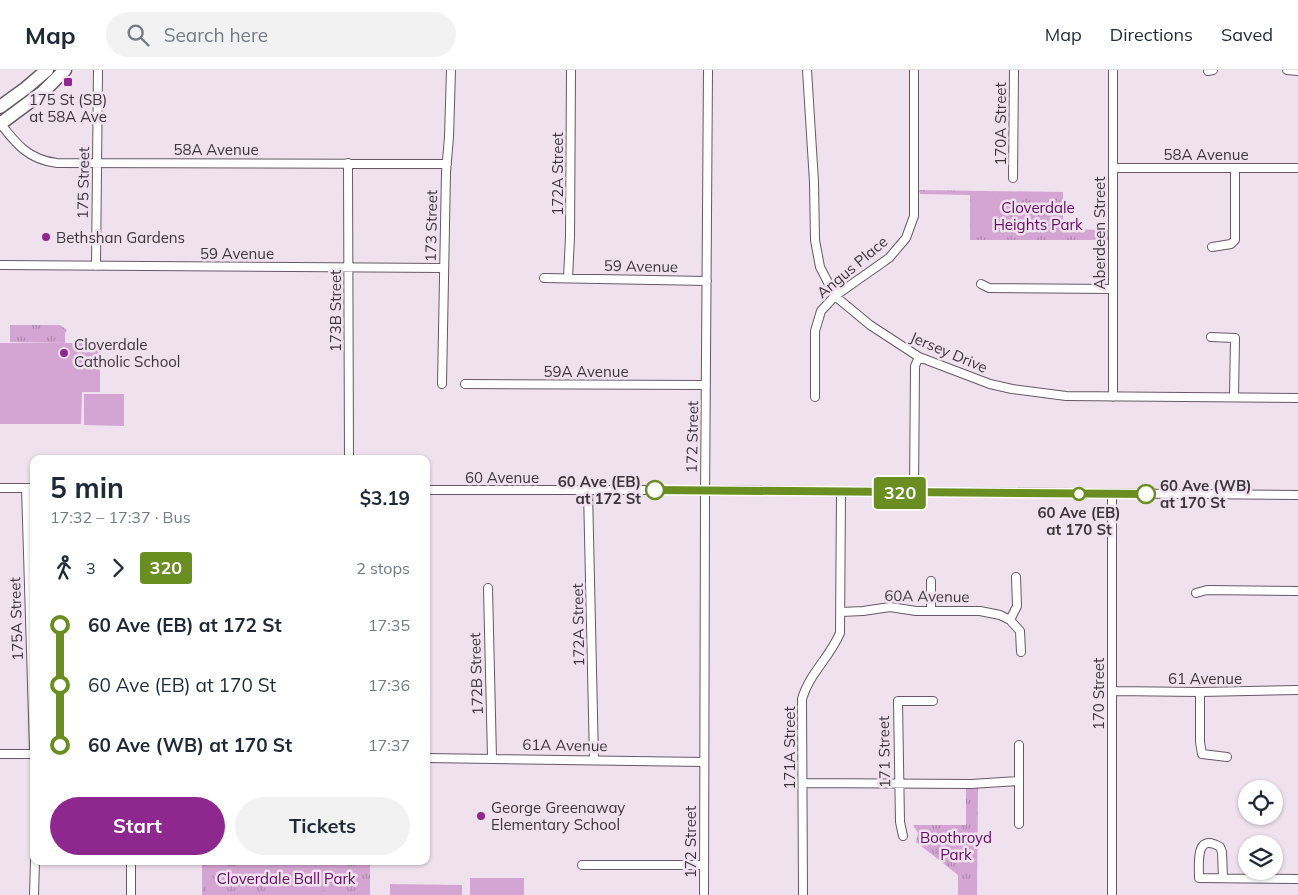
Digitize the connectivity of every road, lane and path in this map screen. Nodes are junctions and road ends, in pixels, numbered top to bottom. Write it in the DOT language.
graph roads {
  1 [pos="47,70"];
  2 [pos="65,70"];
  3 [pos="98,70"];
  4 [pos="451,70"];
  5 [pos="572,70"];
  6 [pos="708,70"];
  7 [pos="806,70"];
  8 [pos="914,70"];
  9 [pos="1014,70"];
  10 [pos="1112,70"];
  11 [pos="1287,70"];
  12 [pos="1298,72"];
  13 [pos="0,107"];
  14 [pos="0,123"];
  15 [pos="98,163"];
  16 [pos="348,163"];
  17 [pos="447,164"];
  18 [pos="1113,168"];
  19 [pos="1236,168"];
  20 [pos="1298,168"];
  21 [pos="1013,178"];
  22 [pos="1212,247"];
  23 [pos="0,265"];
  24 [pos="96,266"];
  25 [pos="349,267"];
  26 [pos="444,268"];
  27 [pos="544,278"];
  28 [pos="568,278"];
  29 [pos="707,281"];
  30 [pos="981,284"];
  31 [pos="1113,289"];
  32 [pos="836,296"];
  33 [pos="1211,337"];
  34 [pos="919,356"];
  35 [pos="442,384"];
  36 [pos="465,384"];
  37 [pos="706,385"];
  38 [pos="1113,397"];
  39 [pos="1234,397"];
  40 [pos="815,398"];
  41 [pos="1298,398"];
  42 [pos="349,455"];
  43 [pos="0,488"];
  44 [pos="30,488"];
  45 [pos="430,490"];
  46 [pos="705,490"];
  47 [pos="588,491"];
  48 [pos="841,492"];
  49 [pos="914,493"];
  50 [pos="1112,494"];
  51 [pos="1298,494"];
  52 [pos="1016,577"];
  53 [pos="931,581"];
  54 [pos="488,588"];
  55 [pos="1298,591"];
  56 [pos="1196,593"];
  57 [pos="931,611"];
  58 [pos="841,612"];
  59 [pos="1010,620"];
  60 [pos="1021,652"];
  61 [pos="1298,690"];
  62 [pos="1112,691"];
  63 [pos="1200,692"];
  64 [pos="933,701"];
  65 [pos="1019,745"];
  66 [pos="0,754"];
  67 [pos="30,754"];
  68 [pos="1227,757"];
  69 [pos="430,758"];
  70 [pos="492,758"];
  71 [pos="594,759"];
  72 [pos="704,762"];
  73 [pos="1019,781"];
  74 [pos="803,783"];
  75 [pos="898,784"];
  76 [pos="1019,824"];
  77 [pos="903,836"];
  78 [pos="35,865"];
  79 [pos="131,865"];
  80 [pos="582,865"];
  81 [pos="704,865"];
  82 [pos="1223,878"];
  83 [pos="1298,879"];
  84 [pos="34,895"];
  85 [pos="131,895"];
  86 [pos="704,895"];
  87 [pos="803,895"];
  88 [pos="1112,895"];
  1 -- 13 [label="highway"];
  2 -- 14 [label="highway"];
  3 -- 15 [label="street, 175 Street"];
  4 -- 17 [label="street, 173 Street"];
  5 -- 28 [label="street, 172A Street"];
  6 -- 29 [label="street, 172 Street"];
  7 -- 32 [label="street, Jersey Drive"];
  8 -- 32 [label="street, Angus Place"];
  9 -- 21 [label="street, 170A Street"];
  10 -- 18 [label="street, Aberdeen Street"];
  11 -- 12 [label="street"];
  14 -- 15 [label="street, 58A Avenue"];
  15 -- 16 [label="street, 58A Avenue"];
  15 -- 24 [label="street, 175 Street"];
  16 -- 17 [label="street, 58A Avenue"];
  16 -- 25 [label="street, 173B Street"];
  17 -- 26 [label="street, 173 Street"];
  18 -- 19 [label="street, 58A Avenue"];
  18 -- 31 [label="street, Aberdeen Street"];
  19 -- 20 [label="street, 58A Avenue"];
  19 -- 22 [label="street"];
  23 -- 24 [label="street, 59 Avenue"];
  24 -- 25 [label="street, 59 Avenue"];
  25 -- 26 [label="street, 59 Avenue"];
  25 -- 42 [label="street, 173B Street"];
  26 -- 35 [label="street, 173 Street"];
  27 -- 28 [label="street, 59 Avenue"];
  28 -- 29 [label="street, 59 Avenue"];
  29 -- 37 [label="street, 172 Street"];
  30 -- 31 [label="street"];
  31 -- 38 [label="street, Aberdeen Street"];
  32 -- 34 [label="street, Jersey Drive"];
  32 -- 40 [label="street, Angus Place"];
  33 -- 39 [label="street"];
  34 -- 38 [label="street, Jersey Drive"];
  34 -- 49 [label="street"];
  36 -- 37 [label="street, 59A Avenue"];
  37 -- 46 [label="street, 172 Street"];
  38 -- 39 [label="street, Jersey Drive"];
  39 -- 41 [label="street, Jersey Drive"];
  43 -- 44 [label="street"];
  45 -- 47 [label="street, 60 Avenue"];
  46 -- 47 [label="street, 60 Avenue"];
  46 -- 48 [label="street, 60 Avenue"];
  46 -- 72 [label="street, 172 Street"];
  47 -- 71 [label="street, 172A Street"];
  48 -- 49 [label="street, 60 Avenue"];
  48 -- 58 [label="street, 171A Street"];
  49 -- 50 [label="street, 60 Avenue"];
  50 -- 51 [label="street, 60 Avenue"];
  50 -- 62 [label="street, 170 Street"];
  52 -- 59 [label="street"];
  53 -- 57 [label="street"];
  54 -- 70 [label="street, 172B Street"];
  55 -- 56 [label="street"];
  57 -- 58 [label="street, 60A Avenue"];
  57 -- 59 [label="street, 60A Avenue"];
  58 -- 74 [label="street, 171A Street"];
  59 -- 60 [label="street"];
  61 -- 63 [label="street, 61 Avenue"];
  62 -- 63 [label="street, 61 Avenue"];
  62 -- 88 [label="street, 170 Street"];
  63 -- 68 [label="street"];
  64 -- 75 [label="street, 171 Street"];
  65 -- 73 [label="street"];
  66 -- 67 [label="street"];
  69 -- 70 [label="street, 61A Avenue"];
  70 -- 71 [label="street, 61A Avenue"];
  71 -- 72 [label="street, 61A Avenue"];
  72 -- 81 [label="street, 172 Street"];
  73 -- 75 [label="street"];
  73 -- 76 [label="street"];
  74 -- 75 [label="street"];
  74 -- 87 [label="street, 171A Street"];
  75 -- 77 [label="street, 171 Street"];
  78 -- 84 [label="street"];
  79 -- 85 [label="street"];
  80 -- 81 [label="street"];
  81 -- 86 [label="street, 172 Street"];
  82 -- 82 [label="street"];
  82 -- 83 [label="street"];
}
